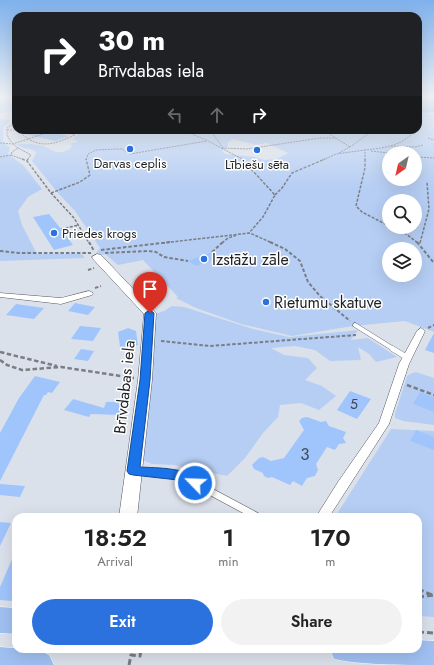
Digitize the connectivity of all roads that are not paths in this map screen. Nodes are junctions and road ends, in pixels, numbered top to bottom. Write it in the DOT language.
graph roads {
  1 [pos="95,254"];
  2 [pos="89,293"];
  3 [pos="0,295"];
  4 [pos="356,325"];
  5 [pos="421,330"];
  6 [pos="408,358"];
  7 [pos="133,471"];
  8 [pos="128,513"];
  9 [pos="251,513"];
  10 [pos="324,513"];
  11 [pos="0,620"];
  12 [pos="12,621"];
  13 [pos="395,653"];
  14 [pos="434,656"];
  15 [pos="0,662"];
  16 [pos="33,665"];
  17 [pos="39,665"];
  1 -- 7 [label="street, Brīvdabas iela"];
  2 -- 3 [label="street"];
  4 -- 6 [label="lane"];
  5 -- 6 [label="street"];
  6 -- 10 [label="street"];
  7 -- 8 [label="street, Brīvdabas iela"];
  7 -- 9 [label="lane"];
  11 -- 12 [label="highway"];
  13 -- 14 [label="highway"];
  15 -- 16 [label="highway"];
  16 -- 17 [label="highway"];
}
